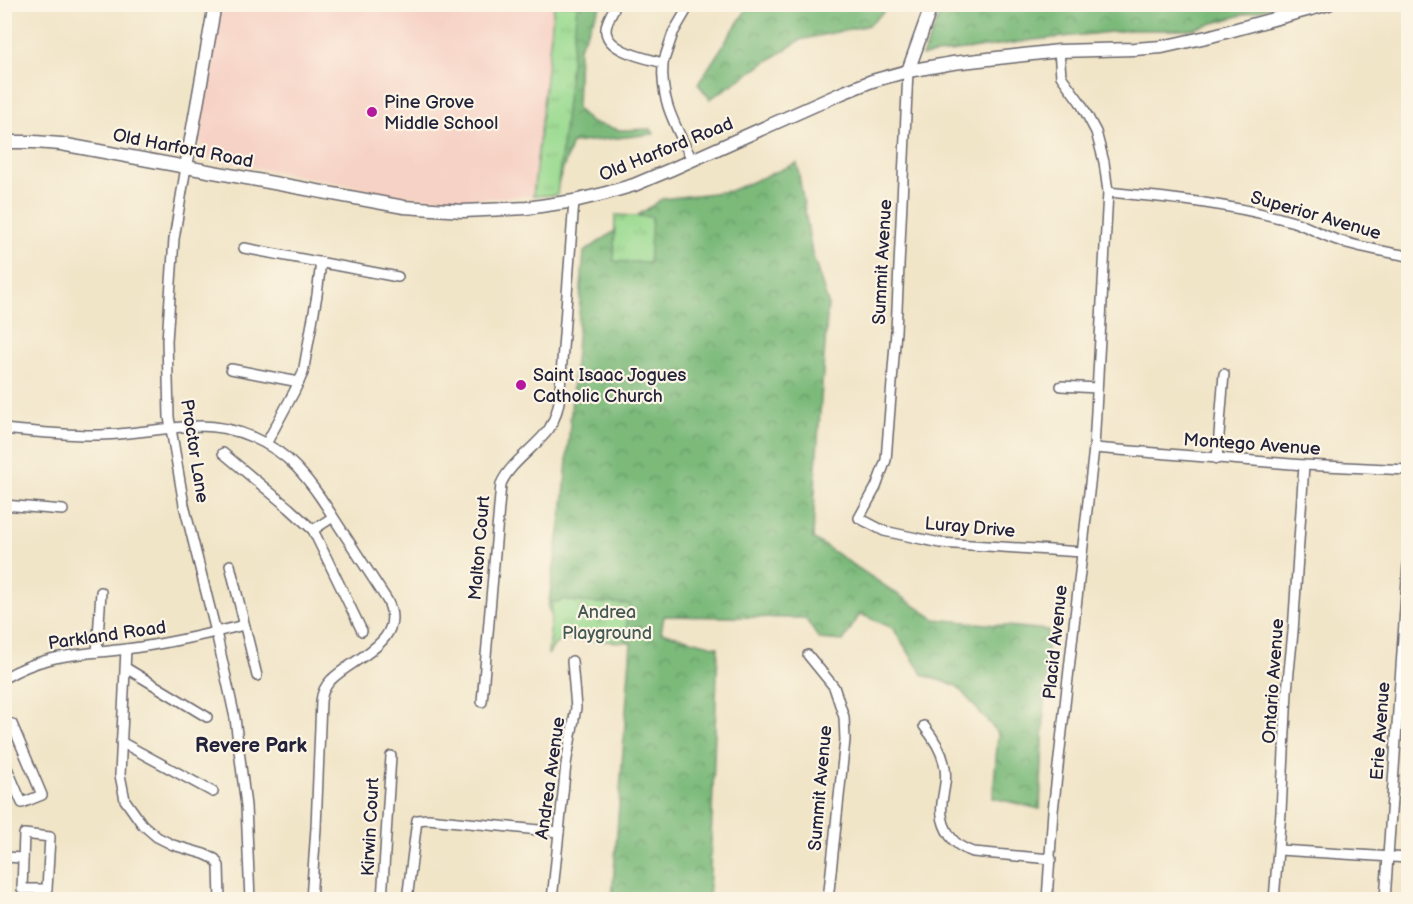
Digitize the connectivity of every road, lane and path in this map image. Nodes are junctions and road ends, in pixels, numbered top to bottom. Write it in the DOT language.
graph roads {
  1 [pos="215,4"];
  2 [pos="616,4"];
  3 [pos="690,4"];
  4 [pos="932,4"];
  5 [pos="1329,4"];
  6 [pos="1059,51"];
  7 [pos="663,63"];
  8 [pos="908,71"];
  9 [pos="4,142"];
  10 [pos="692,160"];
  11 [pos="186,167"];
  12 [pos="1108,192"];
  13 [pos="574,201"];
  14 [pos="244,248"];
  15 [pos="1408,256"];
  16 [pos="321,262"];
  17 [pos="399,277"];
  18 [pos="231,369"];
  19 [pos="1224,374"];
  20 [pos="299,382"];
  21 [pos="1061,386"];
  22 [pos="1096,388"];
  23 [pos="4,429"];
  24 [pos="171,429"];
  25 [pos="266,444"];
  26 [pos="1094,447"];
  27 [pos="223,453"];
  28 [pos="1217,459"];
  29 [pos="1304,465"];
  30 [pos="1408,470"];
  31 [pos="4,505"];
  32 [pos="63,510"];
  33 [pos="333,517"];
  34 [pos="859,518"];
  35 [pos="313,530"];
  36 [pos="1082,552"];
  37 [pos="230,565"];
  38 [pos="1408,565"];
  39 [pos="101,592"];
  40 [pos="244,625"];
  41 [pos="362,631"];
  42 [pos="216,632"];
  43 [pos="126,649"];
  44 [pos="97,652"];
  45 [pos="808,655"];
  46 [pos="572,661"];
  47 [pos="126,668"];
  48 [pos="257,676"];
  49 [pos="4,678"];
  50 [pos="483,702"];
  51 [pos="207,717"];
  52 [pos="924,726"];
  53 [pos="4,727"];
  54 [pos="121,742"];
  55 [pos="391,756"];
  56 [pos="6,767"];
  57 [pos="213,792"];
  58 [pos="559,832"];
  59 [pos="1279,850"];
  60 [pos="1388,856"];
  61 [pos="4,857"];
  62 [pos="23,858"];
  63 [pos="1408,858"];
  64 [pos="1051,859"];
  65 [pos="219,900"];
  66 [pos="250,900"];
  67 [pos="311,900"];
  68 [pos="382,900"];
  69 [pos="407,900"];
  70 [pos="552,900"];
  71 [pos="828,900"];
  72 [pos="1047,900"];
  73 [pos="1274,900"];
  74 [pos="1385,900"];
  1 -- 11 [label="street, Proctor Lane"];
  2 -- 7 [label="street"];
  3 -- 7 [label="street"];
  4 -- 8 [label="street, Summit Avenue"];
  5 -- 6 [label="street, Old Harford Road"];
  6 -- 8 [label="street, Old Harford Road"];
  6 -- 12 [label="street, Placid Avenue"];
  7 -- 10 [label="street"];
  8 -- 10 [label="street, Old Harford Road"];
  8 -- 34 [label="street, Summit Avenue"];
  9 -- 11 [label="street, Old Harford Road"];
  10 -- 13 [label="street, Old Harford Road"];
  11 -- 13 [label="street, Old Harford Road"];
  11 -- 24 [label="street, Proctor Lane"];
  12 -- 15 [label="street, Superior Avenue"];
  12 -- 22 [label="street, Placid Avenue"];
  13 -- 50 [label="street, Malton Court"];
  14 -- 16 [label="street"];
  16 -- 17 [label="street"];
  16 -- 20 [label="street"];
  18 -- 20 [label="street"];
  19 -- 28 [label="street"];
  20 -- 25 [label="street"];
  21 -- 22 [label="street"];
  22 -- 26 [label="street, Placid Avenue"];
  23 -- 24 [label="street"];
  24 -- 25 [label="street"];
  24 -- 42 [label="street, Proctor Lane"];
  25 -- 33 [label="street"];
  26 -- 28 [label="street, Montego Avenue"];
  26 -- 36 [label="street, Placid Avenue"];
  27 -- 35 [label="street"];
  28 -- 29 [label="street, Montego Avenue"];
  29 -- 30 [label="street, Montego Avenue"];
  29 -- 59 [label="street, Ontario Avenue"];
  31 -- 32 [label="street"];
  33 -- 35 [label="street"];
  33 -- 67 [label="street"];
  34 -- 36 [label="street, Luray Drive"];
  35 -- 41 [label="street"];
  36 -- 64 [label="street, Placid Avenue"];
  37 -- 40 [label="street"];
  38 -- 60 [label="street, Erie Avenue"];
  39 -- 44 [label="street"];
  40 -- 42 [label="street, Parkland Road"];
  40 -- 48 [label="street"];
  42 -- 43 [label="street, Parkland Road"];
  42 -- 66 [label="street, Proctor Lane"];
  43 -- 44 [label="street, Parkland Road"];
  43 -- 47 [label="street"];
  44 -- 49 [label="street, Parkland Road"];
  45 -- 71 [label="street, Summit Avenue"];
  46 -- 58 [label="street, Andrea Avenue"];
  47 -- 51 [label="street"];
  47 -- 54 [label="street"];
  52 -- 64 [label="street"];
  53 -- 56 [label="street"];
  54 -- 57 [label="street"];
  54 -- 65 [label="street"];
  55 -- 68 [label="street, Kirwin Court"];
  58 -- 69 [label="street"];
  58 -- 70 [label="street, Andrea Avenue"];
  59 -- 60 [label="street"];
  59 -- 73 [label="street, Ontario Avenue"];
  60 -- 63 [label="street"];
  60 -- 74 [label="street, Erie Avenue"];
  61 -- 62 [label="street"];
  62 -- 62 [label="street"];
  64 -- 72 [label="street, Placid Avenue"];
}
